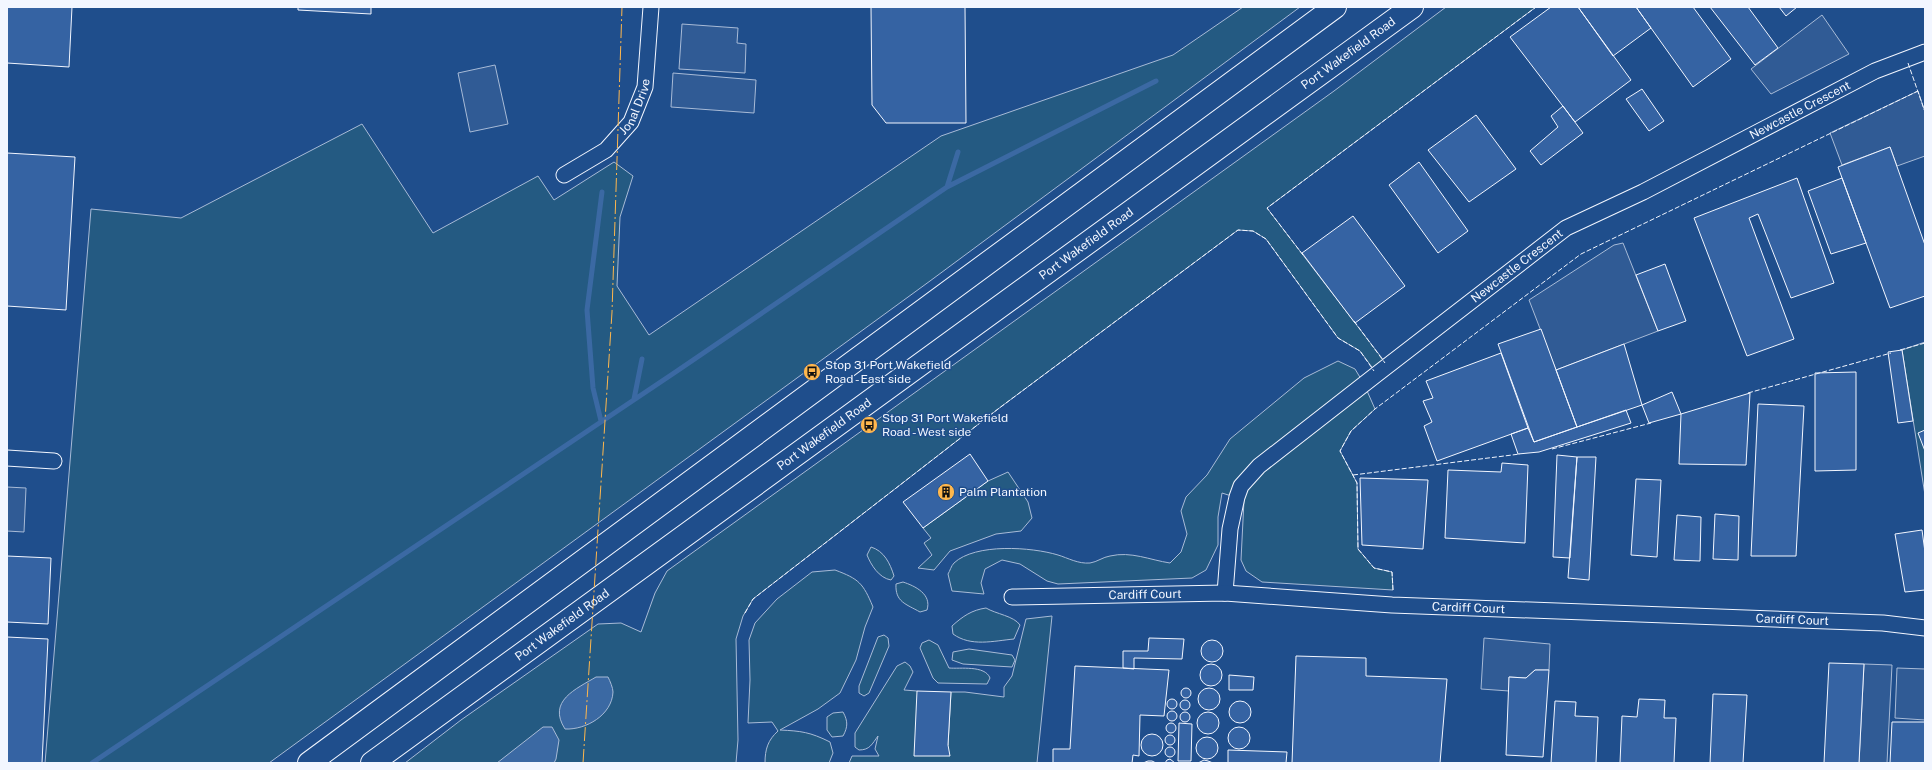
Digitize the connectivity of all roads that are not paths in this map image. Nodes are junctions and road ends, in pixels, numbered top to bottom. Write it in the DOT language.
graph roads {
  1 [pos="651,7"];
  2 [pos="1334,7"];
  3 [pos="1412,7"];
  4 [pos="1925,52"];
  5 [pos="564,175"];
  6 [pos="7,458"];
  7 [pos="54,461"];
  8 [pos="1225,593"];
  9 [pos="1012,598"];
  10 [pos="1925,628"];
  11 [pos="309,763"];
  12 [pos="372,763"];
  1 -- 5 [label="street, Jonal Drive"];
  2 -- 11 [label="highway"];
  3 -- 12 [label="highway, Port Wakefield Road"];
  4 -- 8 [label="street, Newcastle Crescent"];
  6 -- 7 [label="street"];
  8 -- 9 [label="street, Cardiff Court"];
  8 -- 10 [label="street, Cardiff Court"];
}
